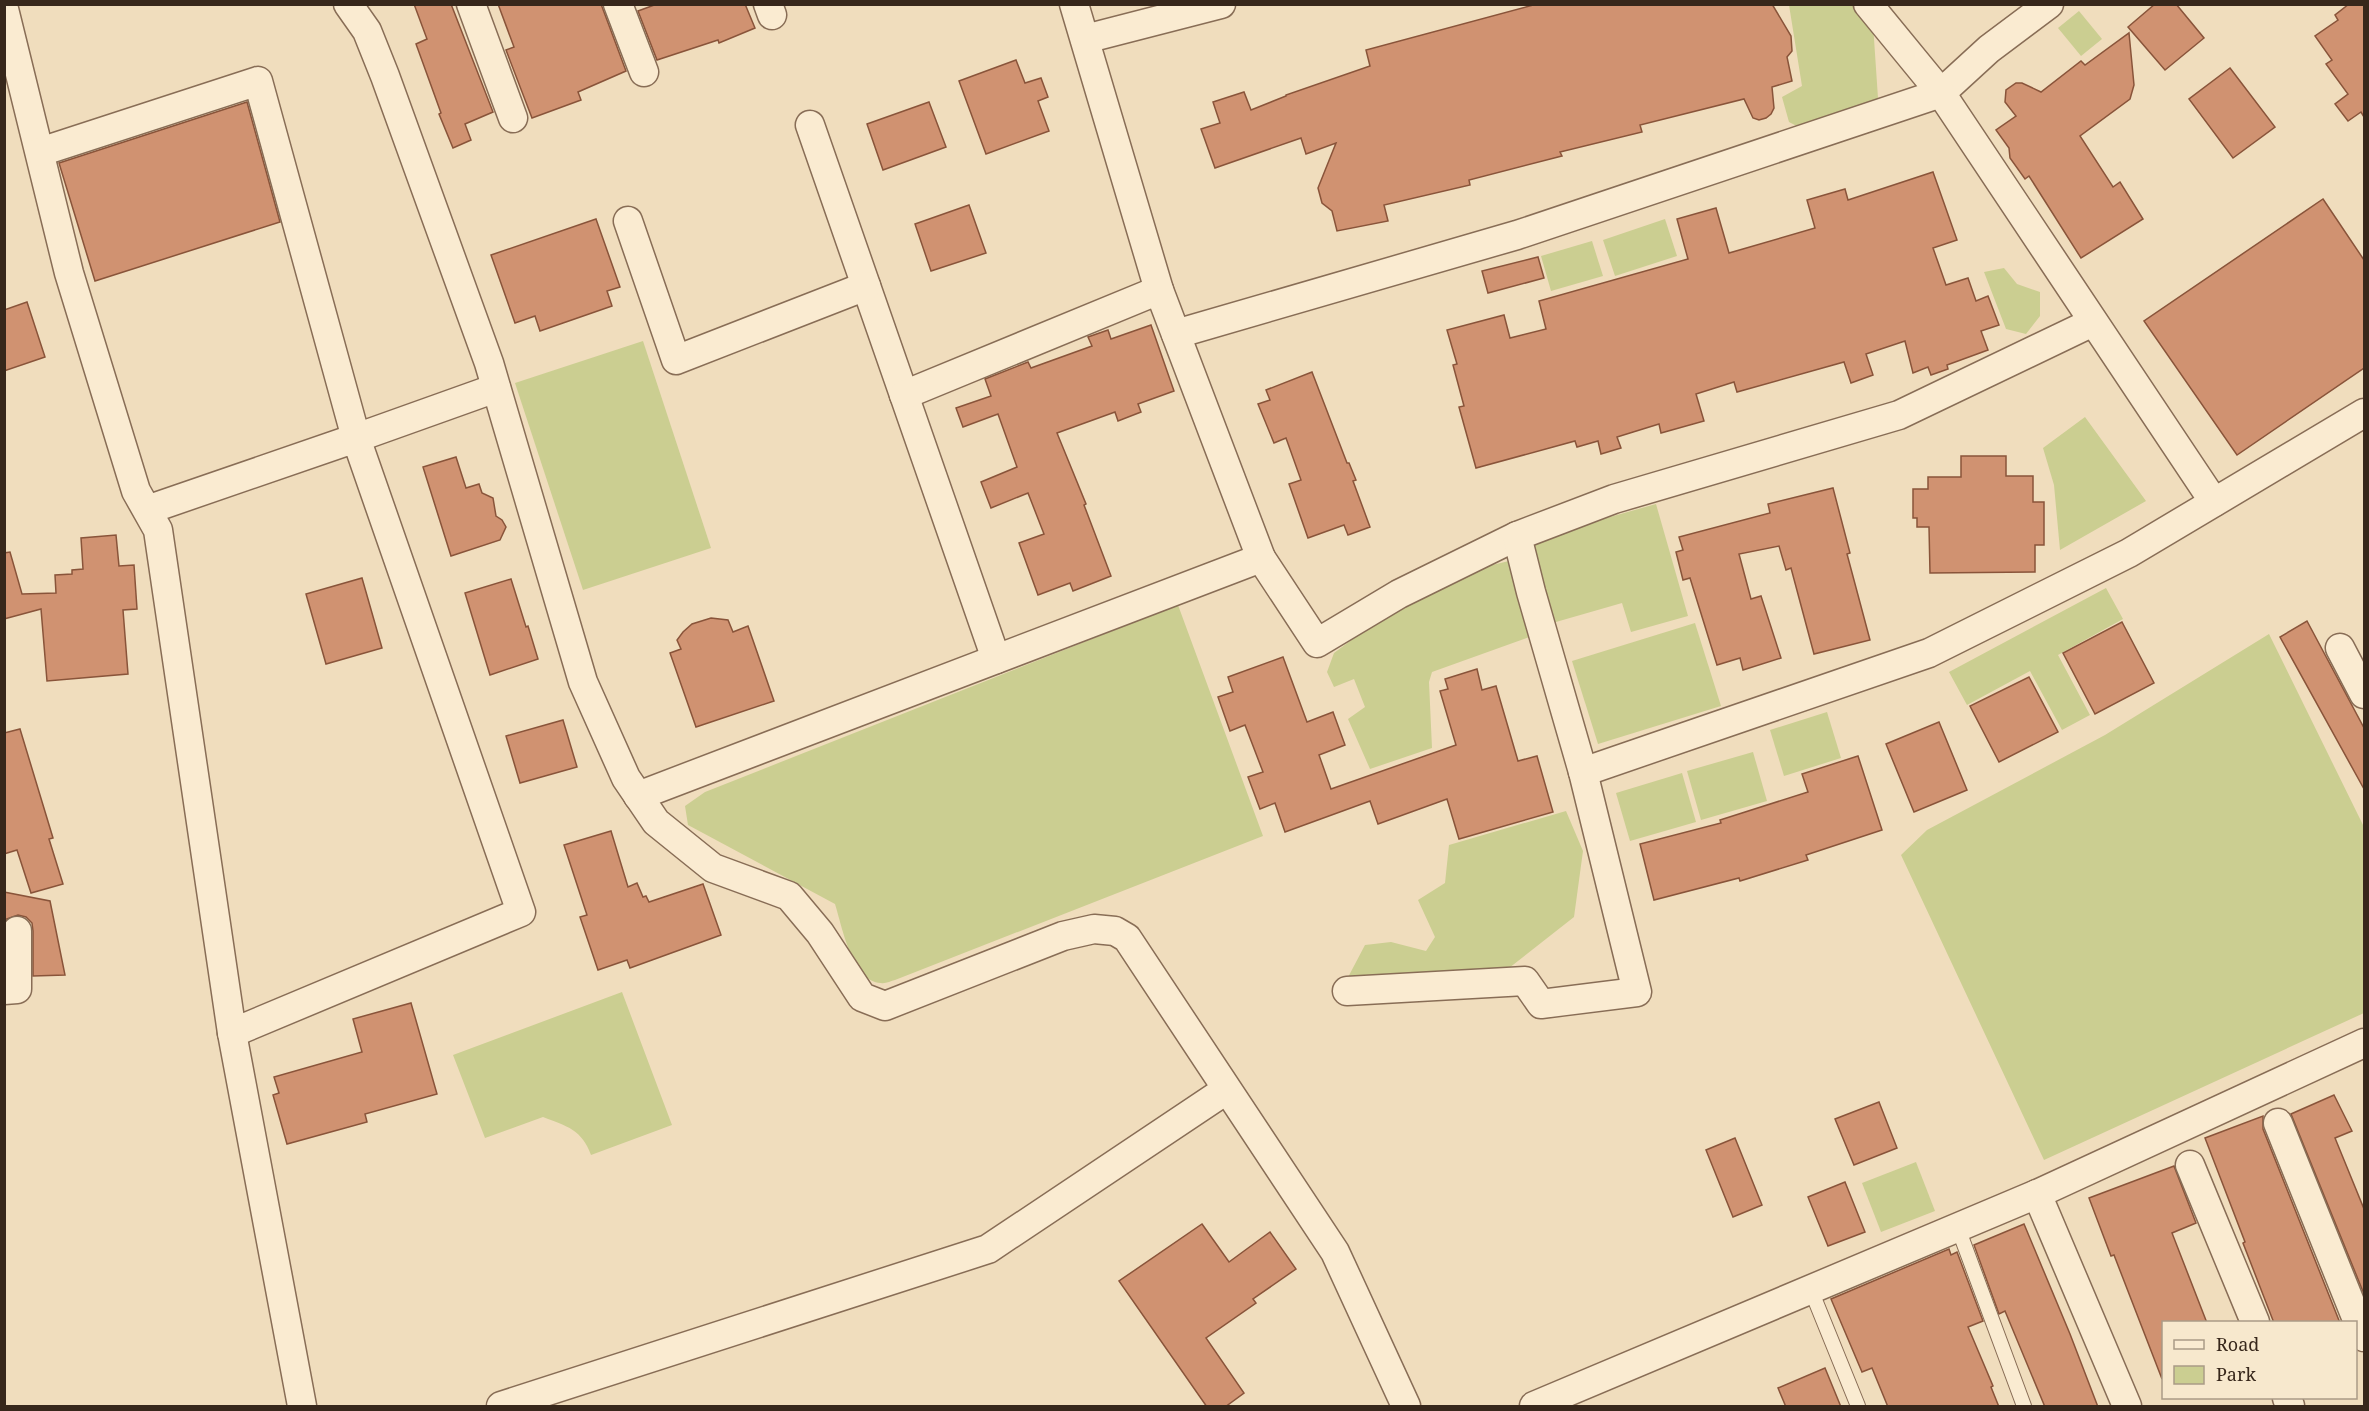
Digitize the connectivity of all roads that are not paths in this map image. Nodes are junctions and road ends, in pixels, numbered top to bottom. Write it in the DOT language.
graph roads {
  1 [pos="348,4"];
  2 [pos="471,4"];
  3 [pos="618,4"];
  4 [pos="1074,4"];
  5 [pos="1221,4"];
  6 [pos="1868,4"];
  7 [pos="2049,4"];
  8 [pos="4,9"];
  9 [pos="1085,39"];
  10 [pos="644,72"];
  11 [pos="1941,93"];
  12 [pos="513,118"];
  13 [pos="810,125"];
  14 [pos="40,152"];
  15 [pos="628,221"];
  16 [pos="866,286"];
  17 [pos="1159,290"];
  18 [pos="2093,321"];
  19 [pos="1176,334"];
  20 [pos="496,388"];
  21 [pos="904,394"];
  22 [pos="2364,412"];
  23 [pos="356,438"];
  24 [pos="2214,502"];
  25 [pos="147,510"];
  26 [pos="1517,536"];
  27 [pos="1261,558"];
  28 [pos="2340,648"];
  29 [pos="996,660"];
  30 [pos="2364,694"];
  31 [pos="1583,772"];
  32 [pos="638,796"];
  33 [pos="17,931"];
  34 [pos="4,990"];
  35 [pos="1347,991"];
  36 [pos="232,1033"];
  37 [pos="2364,1043"];
  38 [pos="1226,1090"];
  39 [pos="2278,1123"];
  40 [pos="2190,1165"];
  41 [pos="2037,1194"];
  42 [pos="1958,1228"];
  43 [pos="1811,1290"];
  44 [pos="2254,1321"];
  45 [pos="2364,1337"];
  46 [pos="302,1407"];
  47 [pos="501,1407"];
  48 [pos="1406,1407"];
  49 [pos="1534,1407"];
  50 [pos="1858,1407"];
  51 [pos="2024,1407"];
  52 [pos="2127,1407"];
  1 -- 20 [label="street"];
  2 -- 12 [label="street"];
  3 -- 10 [label="street"];
  4 -- 9 [label="street"];
  5 -- 9 [label="street"];
  6 -- 11 [label="street"];
  7 -- 11 [label="street"];
  8 -- 14 [label="street"];
  9 -- 17 [label="street"];
  11 -- 18 [label="street"];
  11 -- 19 [label="street"];
  13 -- 16 [label="street"];
  14 -- 23 [label="street"];
  14 -- 25 [label="street"];
  15 -- 16 [label="street"];
  16 -- 21 [label="street"];
  17 -- 19 [label="street"];
  17 -- 21 [label="street"];
  18 -- 24 [label="street"];
  18 -- 26 [label="street"];
  19 -- 27 [label="street"];
  20 -- 23 [label="street"];
  20 -- 32 [label="street"];
  21 -- 29 [label="street"];
  22 -- 24 [label="street"];
  23 -- 25 [label="street"];
  23 -- 36 [label="street"];
  24 -- 31 [label="street"];
  25 -- 36 [label="street"];
  26 -- 27 [label="street"];
  26 -- 31 [label="street"];
  27 -- 29 [label="street"];
  28 -- 30 [label="street"];
  29 -- 32 [label="street"];
  31 -- 35 [label="street"];
  32 -- 38 [label="street"];
  33 -- 34 [label="street"];
  36 -- 46 [label="street"];
  37 -- 41 [label="street"];
  38 -- 47 [label="street"];
  38 -- 48 [label="street"];
  39 -- 45 [label="street"];
  40 -- 44 [label="street"];
  41 -- 42 [label="street"];
  41 -- 52 [label="street"];
  42 -- 43 [label="street"];
  42 -- 51 [label="lane"];
  43 -- 49 [label="street"];
  43 -- 50 [label="lane"];
}
